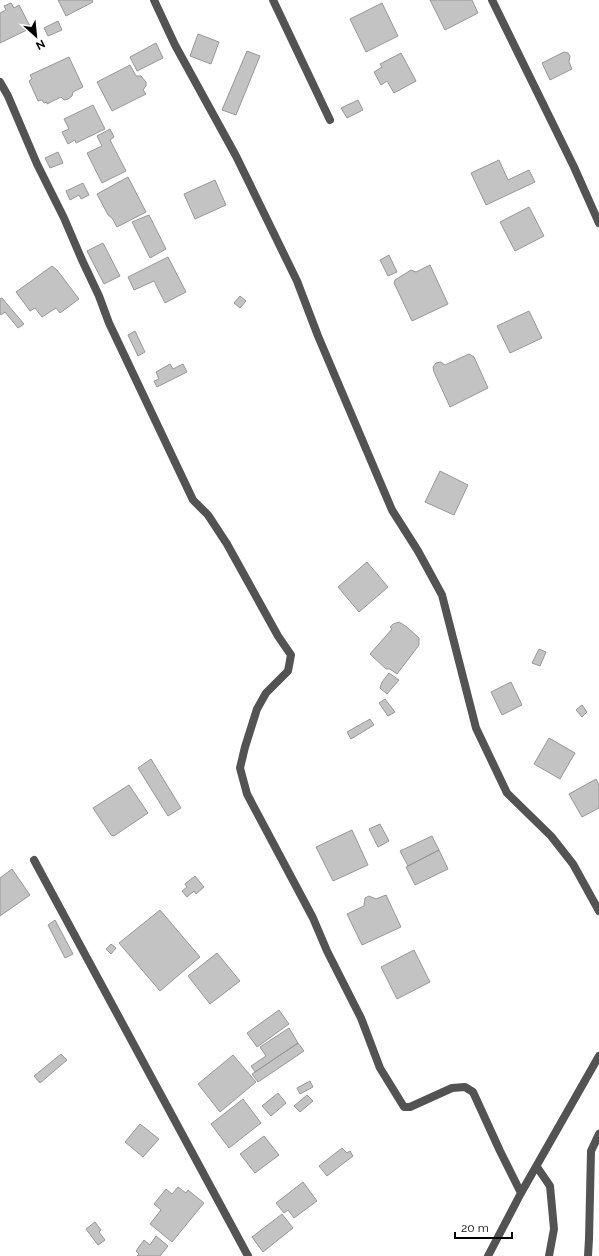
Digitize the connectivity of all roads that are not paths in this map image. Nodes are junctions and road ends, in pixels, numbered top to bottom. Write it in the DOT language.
graph roads {
  1 [pos="154,0"];
  2 [pos="273,0"];
  3 [pos="492,0"];
  4 [pos="0,82"];
  5 [pos="330,120"];
  6 [pos="599,223"];
  7 [pos="34,860"];
  8 [pos="599,911"];
  9 [pos="599,1056"];
  10 [pos="599,1134"];
  11 [pos="537,1167"];
  12 [pos="521,1193"];
  13 [pos="248,1256"];
  14 [pos="488,1256"];
  15 [pos="549,1256"];
  16 [pos="588,1256"];
  1 -- 8 [label="street"];
  2 -- 5 [label="street"];
  3 -- 6 [label="street"];
  4 -- 12 [label="street"];
  7 -- 13 [label="street"];
  9 -- 11 [label="street"];
  10 -- 16 [label="street"];
  11 -- 12 [label="street"];
  11 -- 15 [label="street"];
  12 -- 14 [label="street"];
}
